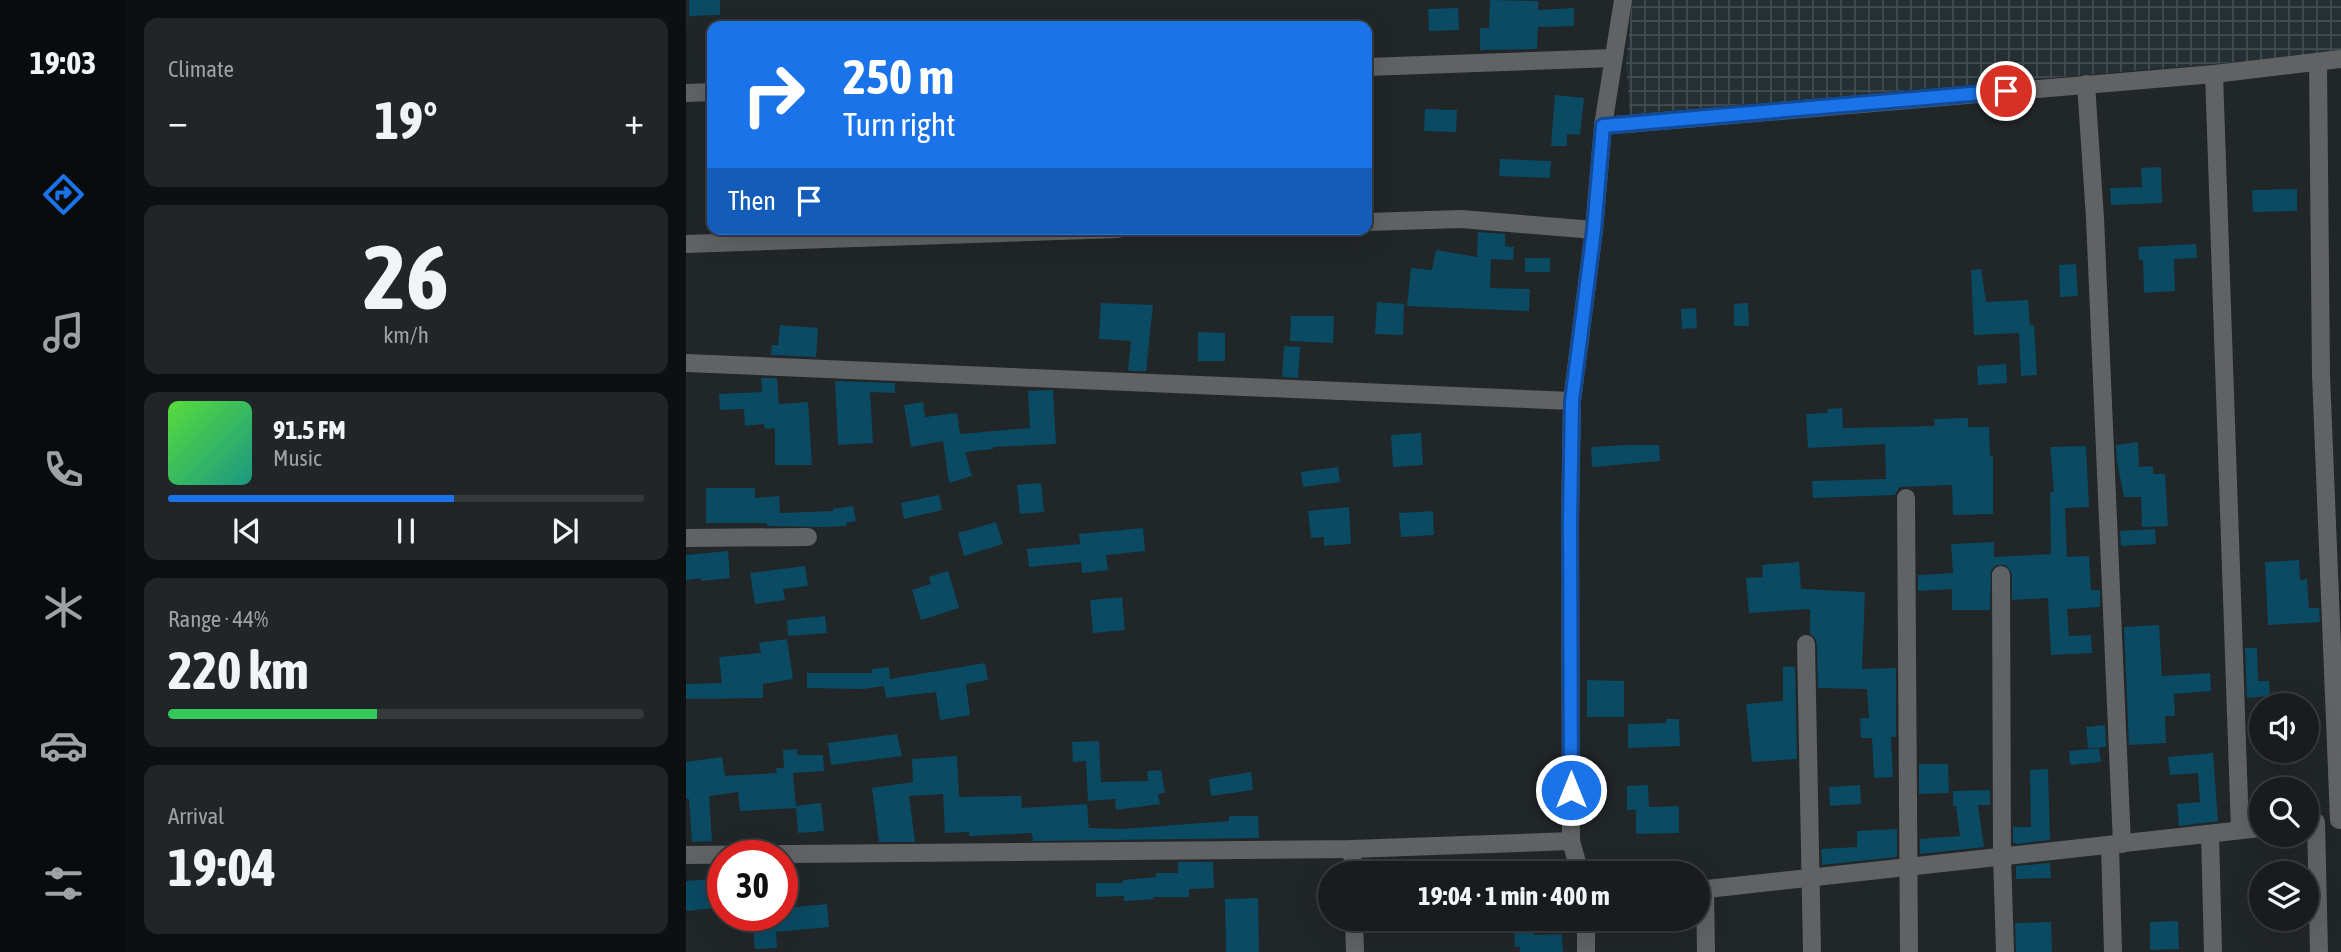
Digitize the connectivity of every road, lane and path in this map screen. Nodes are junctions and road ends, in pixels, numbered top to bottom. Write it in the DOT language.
graph roads {
  1 [pos="1623,0"];
  2 [pos="1613,58"];
  3 [pos="2341,59"];
  4 [pos="2318,62"];
  5 [pos="1372,67"];
  6 [pos="2214,74"];
  7 [pos="2087,84"];
  8 [pos="707,92"];
  9 [pos="686,93"];
  10 [pos="1603,126"];
  11 [pos="1372,222"];
  12 [pos="1594,230"];
  13 [pos="945,235"];
  14 [pos="686,244"];
  15 [pos="686,363"];
  16 [pos="1572,401"];
  17 [pos="1906,498"];
  18 [pos="808,537"];
  19 [pos="686,538"];
  20 [pos="2001,575"];
  21 [pos="1806,644"];
  22 [pos="2340,820"];
  23 [pos="2319,822"];
  24 [pos="2249,829"];
  25 [pos="2240,830"];
  26 [pos="2210,834"];
  27 [pos="1572,841"];
  28 [pos="2116,845"];
  29 [pos="2312,847"];
  30 [pos="687,849"];
  31 [pos="1352,849"];
  32 [pos="2002,856"];
  33 [pos="1352,861"];
  34 [pos="1577,861"];
  35 [pos="1910,866"];
  36 [pos="1809,876"];
  37 [pos="1710,888"];
  38 [pos="1354,931"];
  39 [pos="1586,931"];
  40 [pos="1704,931"];
  41 [pos="1355,952"];
  42 [pos="1586,952"];
  43 [pos="1706,952"];
  44 [pos="1812,952"];
  45 [pos="1909,952"];
  46 [pos="2005,952"];
  47 [pos="2113,952"];
  48 [pos="2213,952"];
  49 [pos="2319,952"];
  1 -- 2 [label="street"];
  2 -- 5 [label="street"];
  2 -- 10 [label="street"];
  3 -- 4 [label="street"];
  4 -- 6 [label="street"];
  4 -- 22 [label="street"];
  6 -- 7 [label="street"];
  6 -- 25 [label="street"];
  7 -- 10 [label="street"];
  7 -- 28 [label="street"];
  8 -- 9 [label="street"];
  10 -- 12 [label="street"];
  11 -- 12 [label="street"];
  12 -- 16 [label="street"];
  13 -- 14 [label="street"];
  15 -- 16 [label="street"];
  16 -- 27 [label="street"];
  17 -- 35 [label="street"];
  18 -- 19 [label="street"];
  20 -- 32 [label="street"];
  21 -- 36 [label="street"];
  22 -- 23 [label="street"];
  24 -- 25 [label="street"];
  25 -- 26 [label="street"];
  26 -- 28 [label="street"];
  26 -- 48 [label="street"];
  27 -- 31 [label="street"];
  27 -- 34 [label="street"];
  28 -- 32 [label="street"];
  28 -- 47 [label="street"];
  29 -- 49 [label="street"];
  30 -- 31 [label="street"];
  31 -- 33 [label="street"];
  32 -- 35 [label="street"];
  32 -- 46 [label="street"];
  35 -- 36 [label="street"];
  35 -- 45 [label="street"];
  36 -- 37 [label="street"];
  36 -- 44 [label="street"];
  38 -- 41 [label="street"];
  39 -- 42 [label="street"];
  40 -- 43 [label="street"];
}
